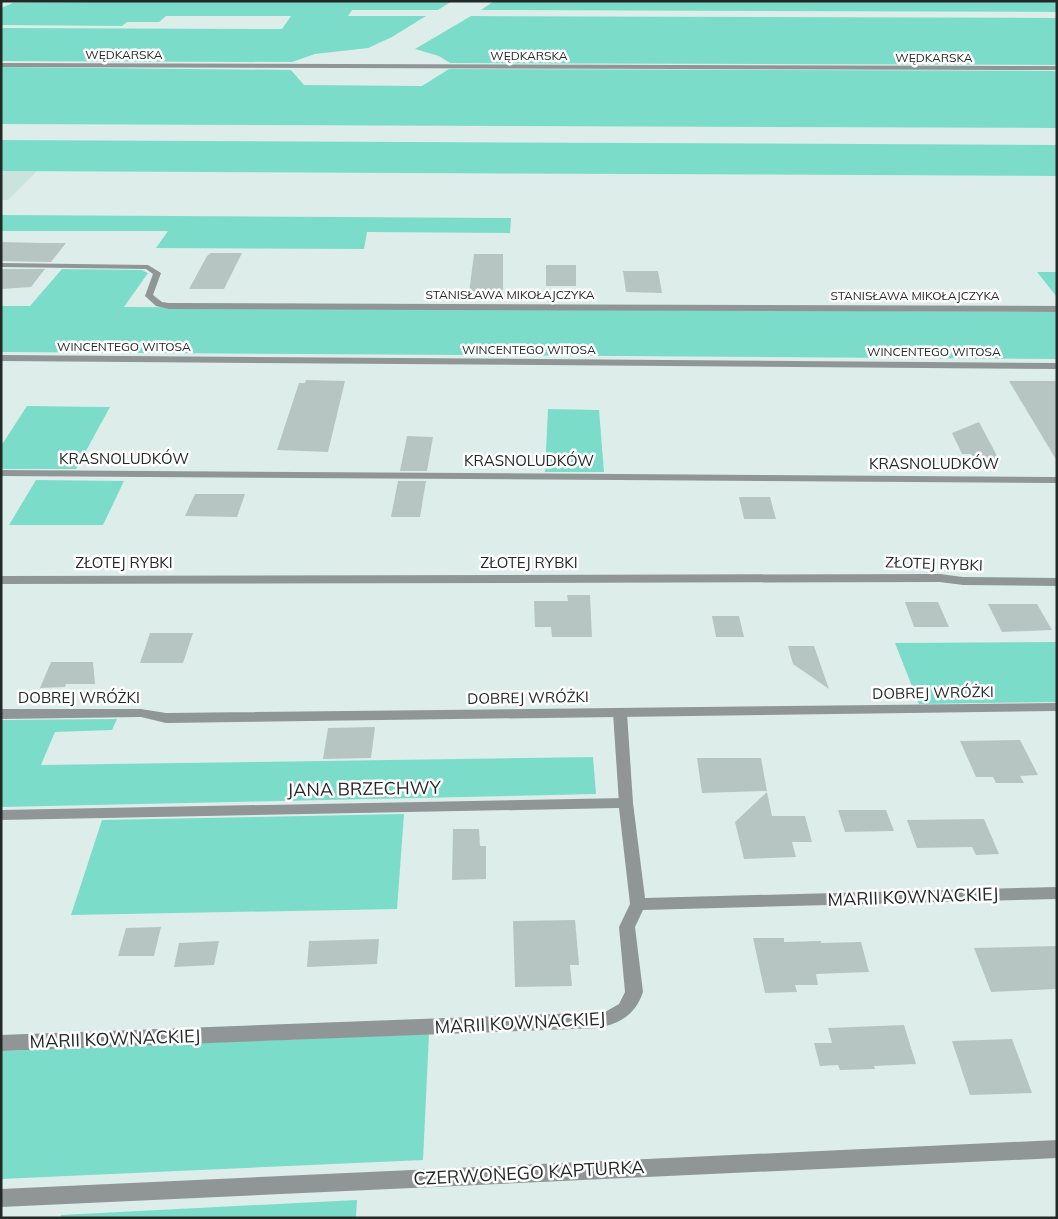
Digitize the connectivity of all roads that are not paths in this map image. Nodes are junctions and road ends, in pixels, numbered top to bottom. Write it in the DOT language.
graph roads {
  1 [pos="1,65"];
  2 [pos="1057,68"];
  3 [pos="1,265"];
  4 [pos="1057,309"];
  5 [pos="1,358"];
  6 [pos="1057,366"];
  7 [pos="1,473"];
  8 [pos="1057,480"];
  9 [pos="1,580"];
  10 [pos="1057,582"];
  11 [pos="1057,707"];
  12 [pos="620,713"];
  13 [pos="1,714"];
  14 [pos="626,803"];
  15 [pos="1,816"];
  16 [pos="1057,893"];
  17 [pos="638,904"];
  18 [pos="1,1043"];
  19 [pos="1057,1149"];
  20 [pos="1,1198"];
  1 -- 2 [label="street, WĘDKARSKA"];
  3 -- 4 [label="street, STANISŁAWA MIKOŁAJCZYKA"];
  5 -- 6 [label="street, WINCENTEGO WITOSA"];
  7 -- 8 [label="street, KRASNOLUDKÓW"];
  9 -- 10 [label="street, ZŁOTEJ RYBKI"];
  11 -- 12 [label="street, DOBREJ WRÓŻKI"];
  12 -- 13 [label="street, DOBREJ WRÓŻKI"];
  12 -- 14 [label="street"];
  14 -- 15 [label="street, JANA BRZECHWY"];
  14 -- 17 [label="street"];
  16 -- 17 [label="street, MARII KOWNACKIEJ"];
  17 -- 18 [label="street, MARII KOWNACKIEJ"];
  19 -- 20 [label="street, CZERWONEGO KAPTURKA"];
}
